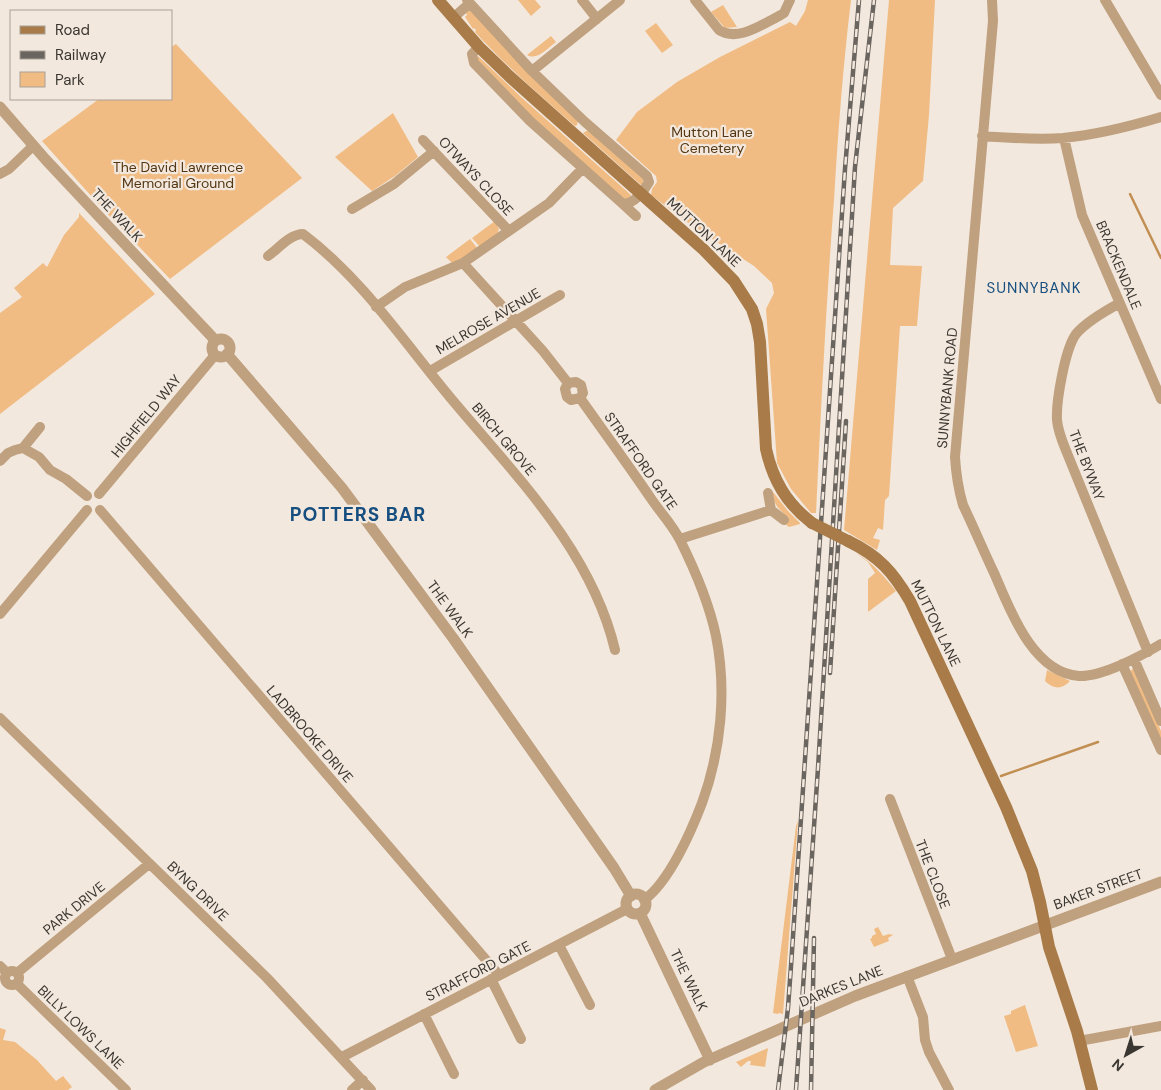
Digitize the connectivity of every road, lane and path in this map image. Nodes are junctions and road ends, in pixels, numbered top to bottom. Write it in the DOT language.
graph roads {
  1 [pos="438,0"];
  2 [pos="582,0"];
  3 [pos="620,0"];
  4 [pos="695,0"];
  5 [pos="790,0"];
  6 [pos="992,0"];
  7 [pos="1106,0"];
  8 [pos="468,2"];
  9 [pos="453,18"];
  10 [pos="597,19"];
  11 [pos="479,47"];
  12 [pos="532,71"];
  13 [pos="1161,95"];
  14 [pos="0,107"];
  15 [pos="1161,117"];
  16 [pos="585,122"];
  17 [pos="574,135"];
  18 [pos="982,136"];
  19 [pos="1064,138"];
  20 [pos="423,140"];
  21 [pos="33,146"];
  22 [pos="434,151"];
  23 [pos="583,168"];
  24 [pos="0,174"];
  25 [pos="640,193"];
  26 [pos="623,204"];
  27 [pos="352,209"];
  28 [pos="636,216"];
  29 [pos="508,230"];
  30 [pos="268,256"];
  31 [pos="463,262"];
  32 [pos="560,295"];
  33 [pos="1120,303"];
  34 [pos="376,307"];
  35 [pos="516,322"];
  36 [pos="215,340"];
  37 [pos="227,354"];
  38 [pos="215,355"];
  39 [pos="430,371"];
  40 [pos="1161,398"];
  41 [pos="40,427"];
  42 [pos="23,448"];
  43 [pos="0,461"];
  44 [pos="768,493"];
  45 [pos="99,494"];
  46 [pos="87,496"];
  47 [pos="87,510"];
  48 [pos="100,510"];
  49 [pos="770,510"];
  50 [pos="784,520"];
  51 [pos="680,538"];
  52 [pos="0,614"];
  53 [pos="1161,644"];
  54 [pos="615,650"];
  55 [pos="1148,652"];
  56 [pos="1134,659"];
  57 [pos="1122,664"];
  58 [pos="0,718"];
  59 [pos="1161,721"];
  60 [pos="1161,750"];
  61 [pos="890,799"];
  62 [pos="149,864"];
  63 [pos="1161,882"];
  64 [pos="631,896"];
  65 [pos="644,900"];
  66 [pos="627,909"];
  67 [pos="640,913"];
  68 [pos="1045,924"];
  69 [pos="559,945"];
  70 [pos="952,959"];
  71 [pos="10,974"];
  72 [pos="908,976"];
  73 [pos="495,977"];
  74 [pos="590,1005"];
  75 [pos="424,1014"];
  76 [pos="1161,1026"];
  77 [pos="521,1038"];
  78 [pos="1079,1041"];
  79 [pos="342,1057"];
  80 [pos="710,1060"];
  81 [pos="454,1074"];
  82 [pos="363,1080"];
  83 [pos="126,1090"];
  84 [pos="352,1090"];
  85 [pos="371,1090"];
  86 [pos="655,1090"];
  87 [pos="949,1090"];
  88 [pos="1092,1090"];
  1 -- 9 [label="main road, MUTTON LANE"];
  2 -- 10 [label="street"];
  3 -- 10 [label="street"];
  4 -- 5 [label="street"];
  6 -- 18 [label="street, SUNNYBANK ROAD"];
  7 -- 13 [label="street"];
  8 -- 9 [label="street"];
  8 -- 12 [label="street"];
  9 -- 11 [label="main road, MUTTON LANE"];
  10 -- 12 [label="street"];
  11 -- 17 [label="main road, MUTTON LANE"];
  11 -- 23 [label="street"];
  12 -- 16 [label="street"];
  14 -- 21 [label="street, THE WALK"];
  15 -- 19 [label="street"];
  16 -- 17 [label="street"];
  16 -- 25 [label="street"];
  17 -- 25 [label="main road, MUTTON LANE"];
  18 -- 19 [label="street"];
  18 -- 57 [label="street, SUNNYBANK ROAD"];
  19 -- 33 [label="street, BRACKENDALE"];
  20 -- 22 [label="street, OTWAYS CLOSE"];
  21 -- 24 [label="street"];
  21 -- 36 [label="street, THE WALK"];
  22 -- 27 [label="street"];
  22 -- 29 [label="street, OTWAYS CLOSE"];
  23 -- 26 [label="street"];
  23 -- 29 [label="street"];
  25 -- 26 [label="street"];
  25 -- 68 [label="main road, MUTTON LANE, bridge"];
  26 -- 28 [label="street"];
  29 -- 31 [label="street"];
  30 -- 34 [label="street, BIRCH GROVE"];
  31 -- 34 [label="street"];
  31 -- 35 [label="street, STRAFFORD GATE"];
  32 -- 35 [label="street, MELROSE AVENUE"];
  33 -- 40 [label="street, BRACKENDALE"];
  33 -- 55 [label="street, THE BYWAY"];
  34 -- 39 [label="street, BIRCH GROVE"];
  35 -- 39 [label="street, MELROSE AVENUE"];
  35 -- 51 [label="street, STRAFFORD GATE"];
  36 -- 37 [label="street"];
  36 -- 38 [label="street"];
  37 -- 38 [label="street"];
  37 -- 64 [label="street, THE WALK"];
  38 -- 45 [label="street, HIGHFIELD WAY"];
  39 -- 54 [label="street, BIRCH GROVE"];
  41 -- 42 [label="street"];
  42 -- 43 [label="street"];
  42 -- 46 [label="street"];
  44 -- 49 [label="street"];
  45 -- 46 [label="street"];
  45 -- 48 [label="street"];
  46 -- 47 [label="street"];
  47 -- 48 [label="street"];
  47 -- 52 [label="street"];
  48 -- 73 [label="street, LADBROOKE DRIVE"];
  49 -- 50 [label="street"];
  49 -- 51 [label="street"];
  51 -- 65 [label="street, STRAFFORD GATE"];
  53 -- 55 [label="street"];
  55 -- 56 [label="street"];
  56 -- 57 [label="street, SUNNYBANK ROAD"];
  56 -- 59 [label="street"];
  57 -- 60 [label="street"];
  58 -- 62 [label="street, BYNG DRIVE"];
  61 -- 70 [label="street, THE CLOSE"];
  62 -- 71 [label="street, PARK DRIVE"];
  62 -- 79 [label="street, BYNG DRIVE"];
  63 -- 68 [label="street, BAKER STREET"];
  64 -- 65 [label="street"];
  64 -- 66 [label="street"];
  65 -- 67 [label="street"];
  66 -- 67 [label="street"];
  66 -- 69 [label="street, STRAFFORD GATE"];
  67 -- 80 [label="street, THE WALK"];
  68 -- 70 [label="street, DARKES LANE"];
  68 -- 78 [label="main road, MUTTON LANE"];
  69 -- 73 [label="street, STRAFFORD GATE"];
  69 -- 74 [label="street"];
  70 -- 72 [label="street, DARKES LANE"];
  71 -- 83 [label="street, BILLY LOWS LANE"];
  72 -- 80 [label="street, DARKES LANE"];
  72 -- 87 [label="street"];
  73 -- 75 [label="street, STRAFFORD GATE"];
  73 -- 77 [label="street, LADBROOKE DRIVE"];
  75 -- 79 [label="street, STRAFFORD GATE"];
  75 -- 81 [label="street"];
  76 -- 78 [label="street"];
  78 -- 88 [label="main road, MUTTON LANE"];
  79 -- 82 [label="street, BYNG DRIVE"];
  80 -- 86 [label="street, DARKES LANE"];
  82 -- 84 [label="street"];
  82 -- 85 [label="street, BYNG DRIVE"];
}
